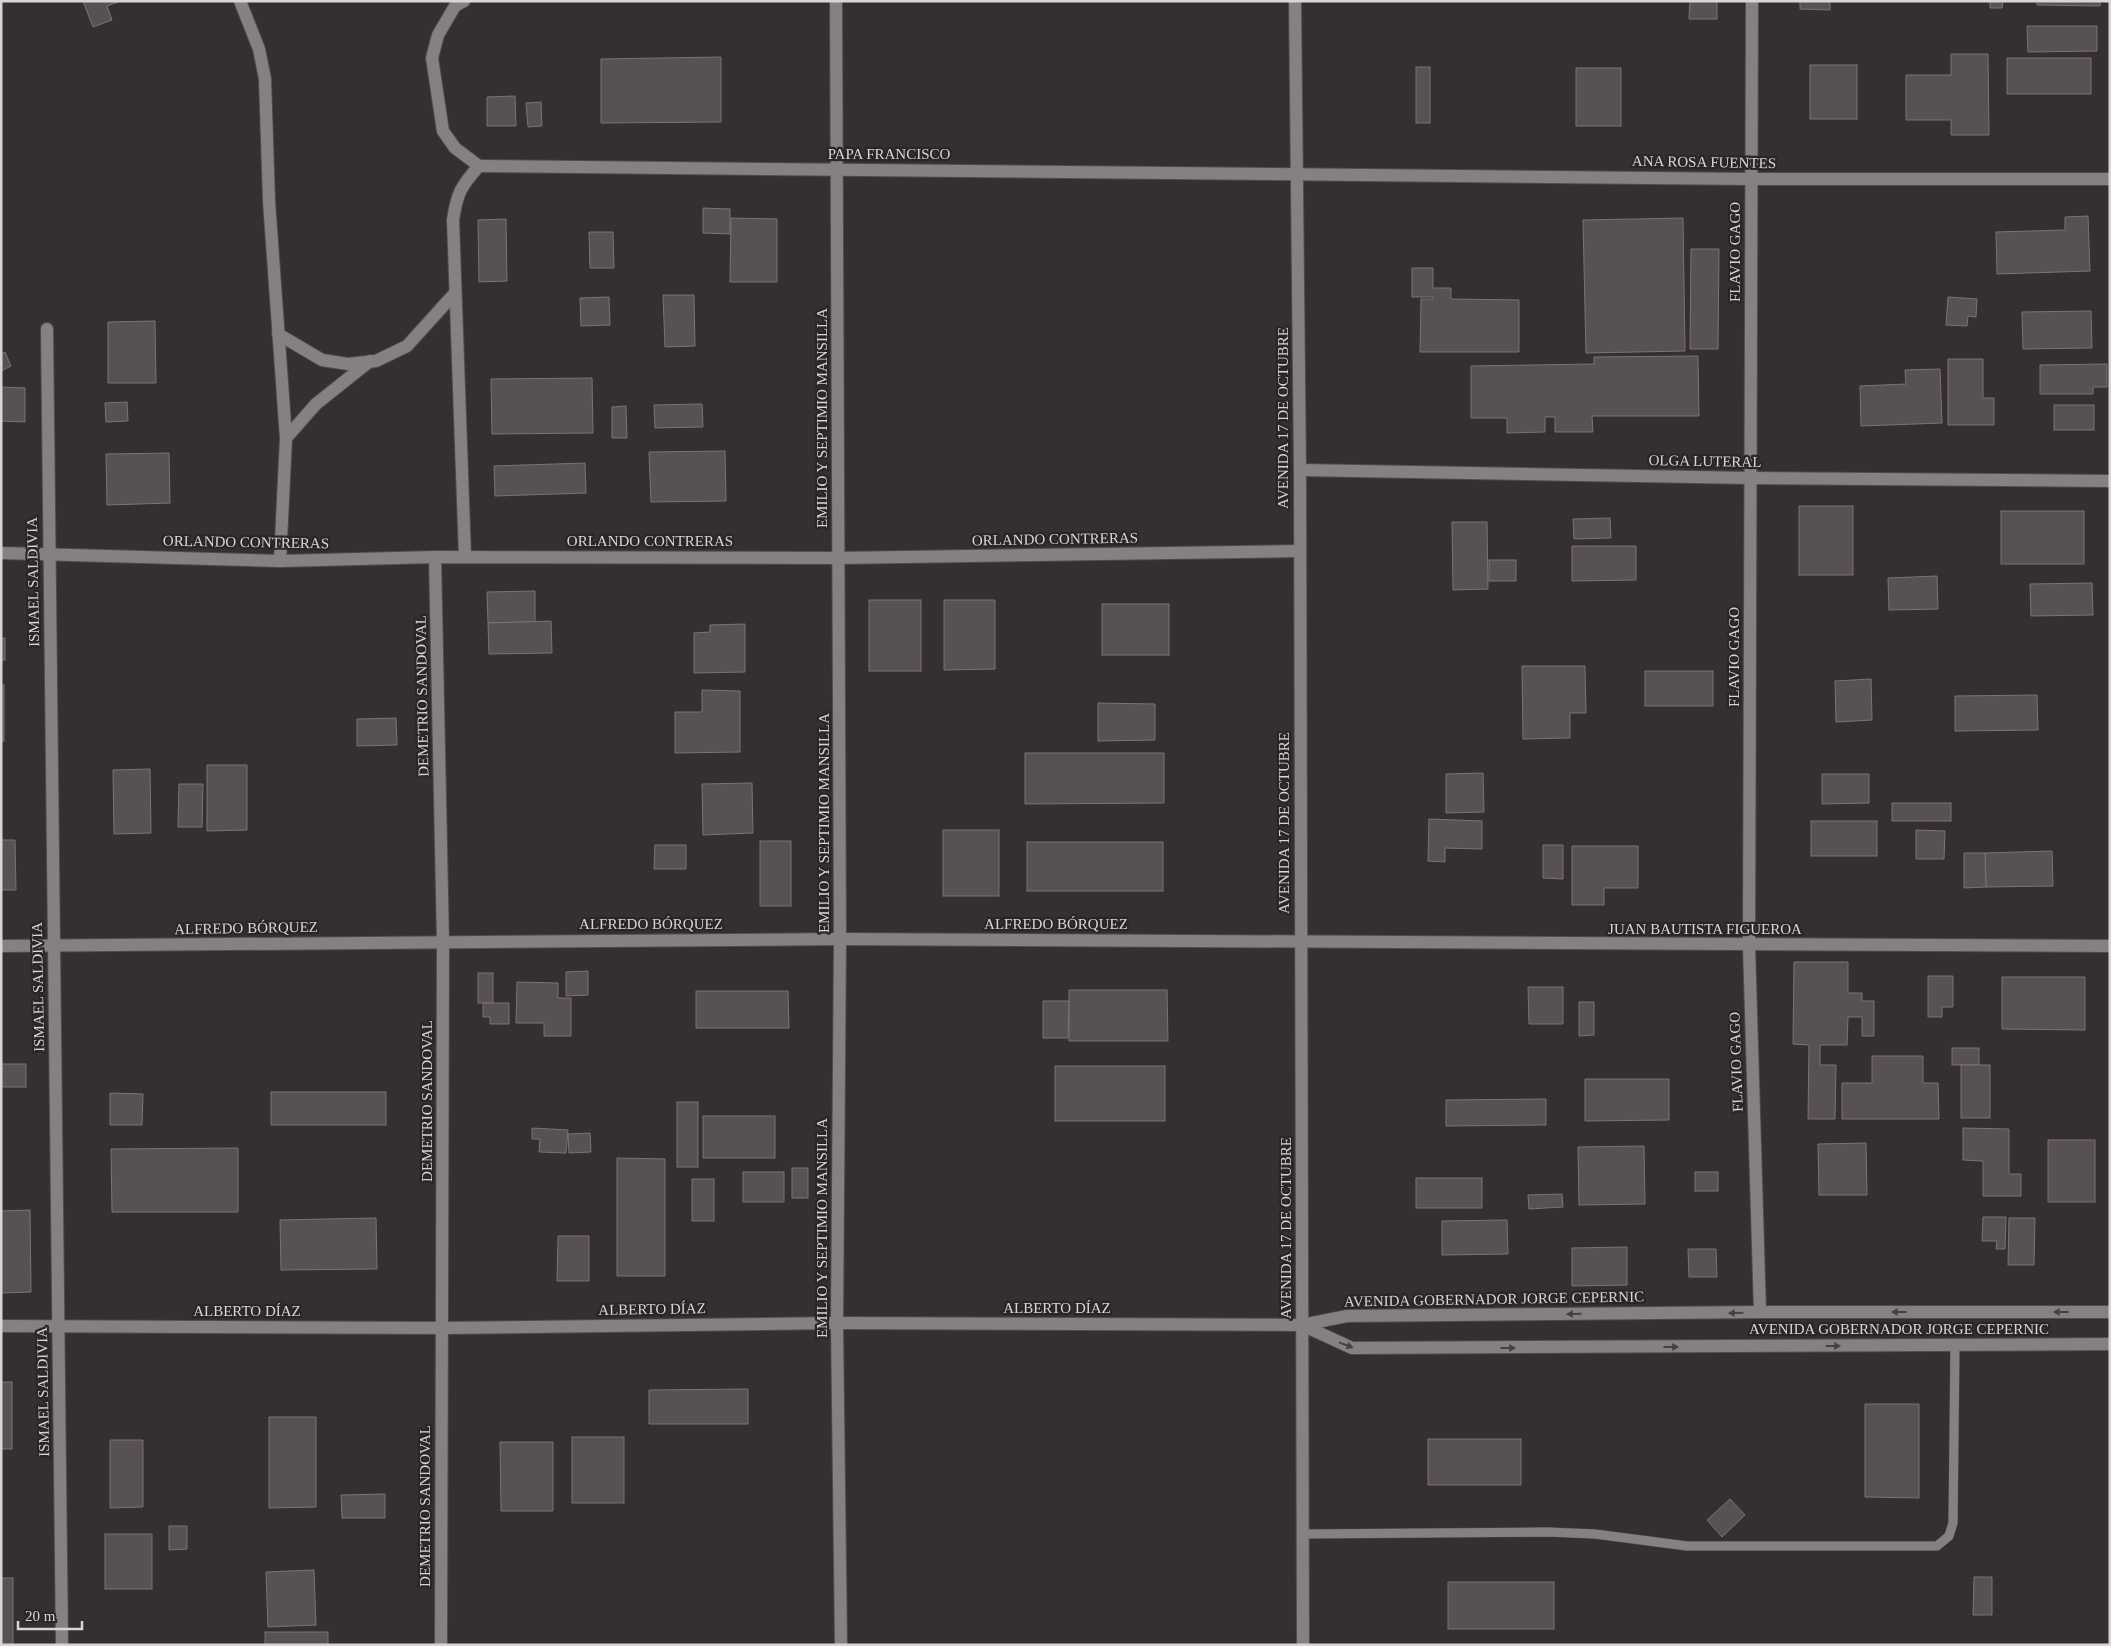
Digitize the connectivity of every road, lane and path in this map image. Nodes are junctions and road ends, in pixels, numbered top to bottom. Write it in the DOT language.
graph roads {
  1 [pos="240,1"];
  2 [pos="836,1"];
  3 [pos="1295,1"];
  4 [pos="1752,1"];
  5 [pos="459,4"];
  6 [pos="479,166"];
  7 [pos="838,170"];
  8 [pos="1298,174"];
  9 [pos="1752,179"];
  10 [pos="2110,179"];
  11 [pos="455,293"];
  12 [pos="47,329"];
  13 [pos="278,334"];
  14 [pos="370,362"];
  15 [pos="286,438"];
  16 [pos="1300,470"];
  17 [pos="1751,478"];
  18 [pos="2110,481"];
  19 [pos="1299,551"];
  20 [pos="1,553"];
  21 [pos="49,554"];
  22 [pos="435,557"];
  23 [pos="465,557"];
  24 [pos="839,558"];
  25 [pos="280,561"];
  26 [pos="840,939"];
  27 [pos="443,942"];
  28 [pos="1301,942"];
  29 [pos="1,946"];
  30 [pos="54,946"];
  31 [pos="1749,946"];
  32 [pos="2110,946"];
  33 [pos="1760,1312"];
  34 [pos="2110,1312"];
  35 [pos="838,1323"];
  36 [pos="1302,1325"];
  37 [pos="1,1326"];
  38 [pos="58,1326"];
  39 [pos="443,1328"];
  40 [pos="2110,1344"];
  41 [pos="1955,1345"];
  42 [pos="1303,1534"];
  43 [pos="62,1645"];
  44 [pos="441,1645"];
  45 [pos="841,1645"];
  46 [pos="1303,1645"];
  1 -- 13 [label="street"];
  2 -- 7 [label="street, EMILIO Y SEPTIMIO MANSILLA"];
  3 -- 8 [label="street, AVENIDA 17 DE OCTUBRE"];
  4 -- 9 [label="street, FLAVIO GAGO"];
  5 -- 6 [label="street"];
  6 -- 7 [label="street, PAPA FRANCISCO"];
  6 -- 11 [label="street"];
  7 -- 8 [label="street, PAPA FRANCISCO"];
  7 -- 24 [label="street, EMILIO Y SEPTIMIO MANSILLA"];
  8 -- 9 [label="street, ANA ROSA FUENTES"];
  8 -- 16 [label="street, AVENIDA 17 DE OCTUBRE"];
  9 -- 10 [label="street, ANA ROSA FUENTES"];
  9 -- 17 [label="street, FLAVIO GAGO"];
  11 -- 14 [label="street"];
  11 -- 23 [label="street"];
  12 -- 21 [label="street, ISMAEL SALDIVIA"];
  13 -- 14 [label="street"];
  13 -- 15 [label="street"];
  14 -- 15 [label="street"];
  15 -- 25 [label="street"];
  16 -- 17 [label="street, OLGA LUTERAL"];
  16 -- 19 [label="street, AVENIDA 17 DE OCTUBRE"];
  17 -- 18 [label="street, OLGA LUTERAL"];
  17 -- 31 [label="street, FLAVIO GAGO"];
  19 -- 24 [label="street, ORLANDO CONTRERAS"];
  19 -- 28 [label="street, AVENIDA 17 DE OCTUBRE"];
  20 -- 21 [label="street, ORLANDO CONTRERAS"];
  21 -- 25 [label="street, ORLANDO CONTRERAS"];
  21 -- 30 [label="street, ISMAEL SALDIVIA"];
  22 -- 23 [label="street, ORLANDO CONTRERAS"];
  22 -- 25 [label="street, ORLANDO CONTRERAS"];
  22 -- 27 [label="street, DEMETRIO SANDOVAL"];
  23 -- 24 [label="street, ORLANDO CONTRERAS"];
  24 -- 26 [label="street, EMILIO Y SEPTIMIO MANSILLA"];
  26 -- 27 [label="street, ALFREDO BÓRQUEZ"];
  26 -- 28 [label="street, ALFREDO BÓRQUEZ"];
  26 -- 35 [label="street, EMILIO Y SEPTIMIO MANSILLA"];
  27 -- 30 [label="street, ALFREDO BÓRQUEZ"];
  27 -- 39 [label="street, DEMETRIO SANDOVAL"];
  28 -- 31 [label="street, JUAN BAUTISTA FIGUEROA"];
  28 -- 36 [label="street, AVENIDA 17 DE OCTUBRE"];
  29 -- 30 [label="street, ALFREDO BÓRQUEZ"];
  30 -- 38 [label="street, ISMAEL SALDIVIA"];
  31 -- 32 [label="street, JUAN BAUTISTA FIGUEROA"];
  31 -- 33 [label="street, FLAVIO GAGO"];
  34 -- 33 [label="street, AVENIDA GOBERNADOR JORGE CEPERNIC, one-way"];
  33 -- 36 [label="street, AVENIDA GOBERNADOR JORGE CEPERNIC, one-way"];
  35 -- 36 [label="street, ALBERTO DÍAZ"];
  35 -- 39 [label="street, ALBERTO DÍAZ"];
  35 -- 45 [label="street, EMILIO Y SEPTIMIO MANSILLA"];
  36 -- 41 [label="street, AVENIDA GOBERNADOR JORGE CEPERNIC, one-way"];
  36 -- 42 [label="street, AVENIDA 17 DE OCTUBRE"];
  37 -- 38 [label="street, ALBERTO DÍAZ"];
  38 -- 39 [label="street, ALBERTO DÍAZ"];
  38 -- 43 [label="street, ISMAEL SALDIVIA"];
  39 -- 44 [label="street, DEMETRIO SANDOVAL"];
  40 -- 41 [label="street, AVENIDA GOBERNADOR JORGE CEPERNIC"];
  41 -- 42 [label="lane"];
  42 -- 46 [label="street, AVENIDA 17 DE OCTUBRE"];
}
